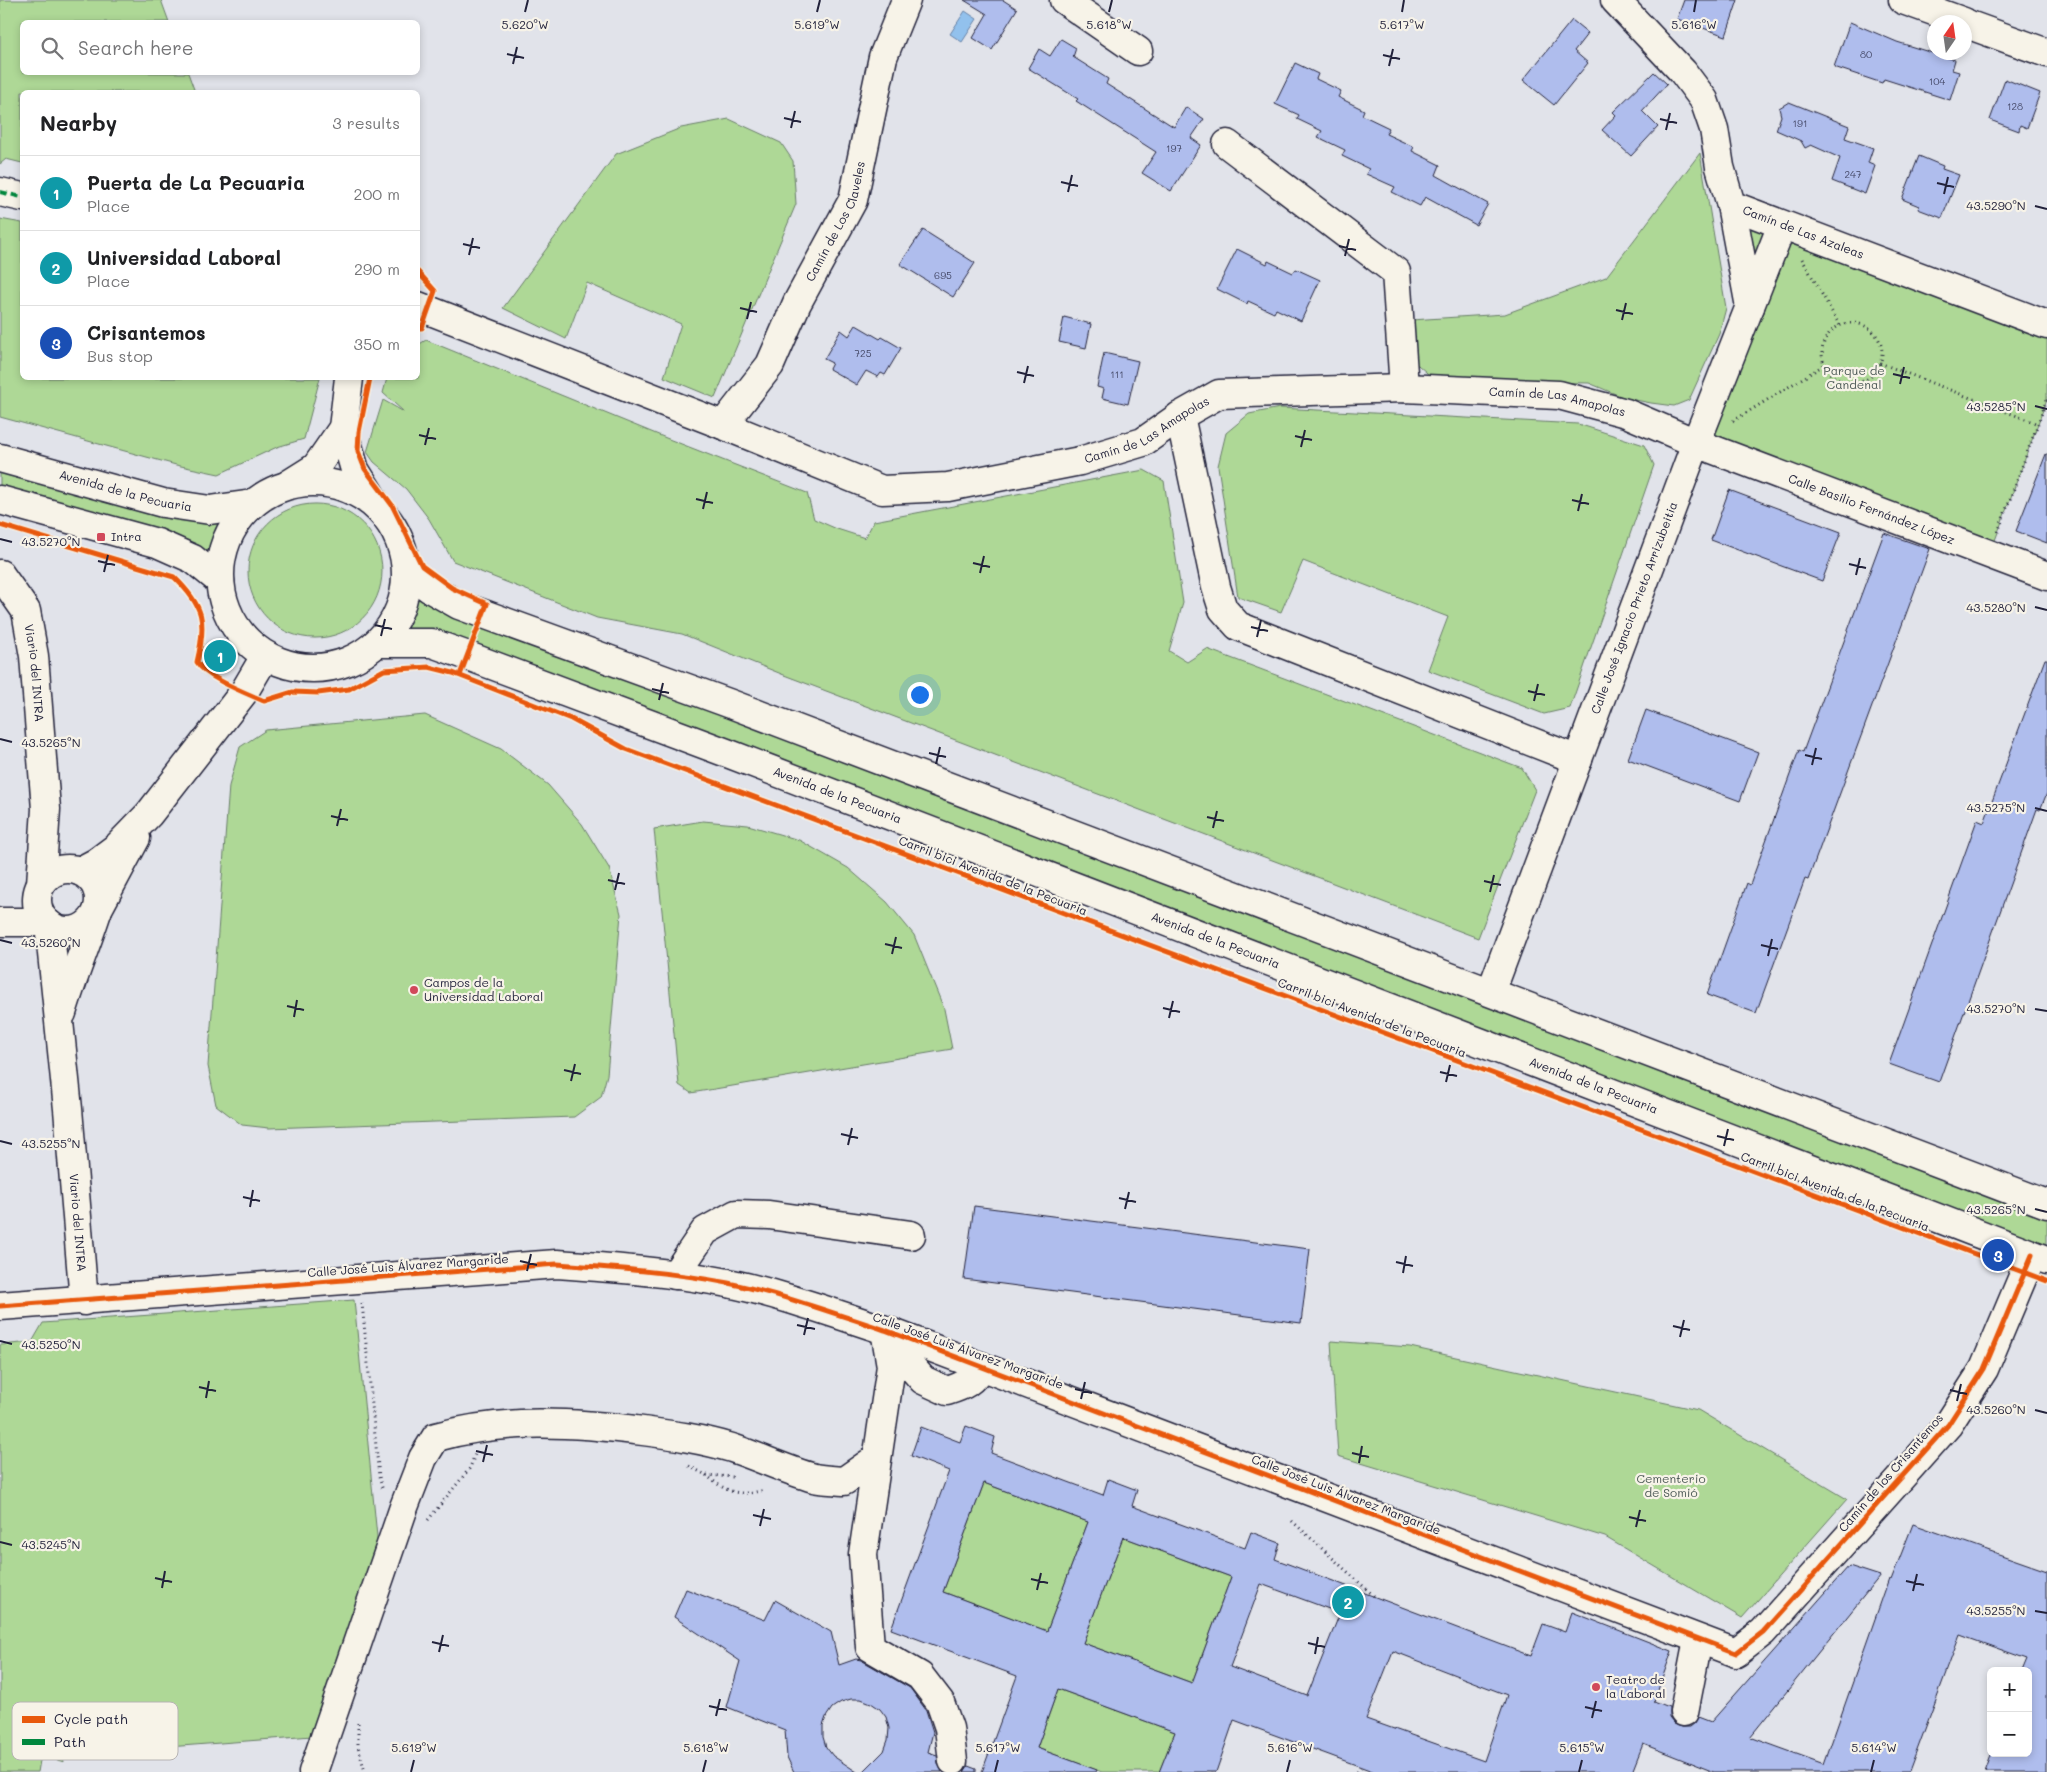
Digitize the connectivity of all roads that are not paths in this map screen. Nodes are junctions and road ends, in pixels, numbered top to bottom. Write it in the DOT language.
graph roads {
  1 [pos="906,0"];
  2 [pos="1064,0"];
  3 [pos="1615,0"];
  4 [pos="1903,0"];
  5 [pos="1945,15"];
  6 [pos="1972,25"];
  7 [pos="1138,51"];
  8 [pos="2047,53"];
  9 [pos="1227,144"];
  10 [pos="0,192"];
  11 [pos="20,197"];
  12 [pos="1731,205"];
  13 [pos="1782,225"];
  14 [pos="420,307"];
  15 [pos="1750,307"];
  16 [pos="2047,326"];
  17 [pos="349,380"];
  18 [pos="1404,388"];
  19 [pos="1180,416"];
  20 [pos="723,425"];
  21 [pos="343,428"];
  22 [pos="1696,443"];
  23 [pos="0,458"];
  24 [pos="288,485"];
  25 [pos="0,500"];
  26 [pos="252,504"];
  27 [pos="381,512"];
  28 [pos="407,572"];
  29 [pos="0,574"];
  30 [pos="2047,576"];
  31 [pos="220,581"];
  32 [pos="379,643"];
  33 [pos="264,658"];
  34 [pos="1578,760"];
  35 [pos="46,809"];
  36 [pos="149,814"];
  37 [pos="76,870"];
  38 [pos="40,886"];
  39 [pos="0,910"];
  40 [pos="97,911"];
  41 [pos="0,922"];
  42 [pos="47,923"];
  43 [pos="1491,992"];
  44 [pos="59,1024"];
  45 [pos="2047,1204"];
  46 [pos="911,1235"];
  47 [pos="2039,1258"];
  48 [pos="675,1275"];
  49 [pos="84,1301"];
  50 [pos="0,1306"];
  51 [pos="885,1330"];
  52 [pos="981,1366"];
  53 [pos="937,1387"];
  54 [pos="885,1408"];
  55 [pos="877,1458"];
  56 [pos="1763,1632"];
  57 [pos="1698,1640"];
  58 [pos="1684,1712"];
  59 [pos="952,1761"];
  60 [pos="313,1772"];
  1 -- 20 [label="street, Camín de Los Claveles"];
  2 -- 7 [label="street"];
  3 -- 12 [label="street, Camín de Las Azaleas"];
  4 -- 5 [label="street"];
  6 -- 8 [label="street"];
  9 -- 18 [label="street"];
  10 -- 11 [label="street"];
  12 -- 13 [label="street, Camín de Las Azaleas"];
  12 -- 15 [label="street"];
  13 -- 15 [label="street, Calle José Ignacio Prieto Arrizubeitia"];
  13 -- 16 [label="street, Camín de Las Azaleas"];
  14 -- 20 [label="street, Camín de Las Amapolas"];
  15 -- 22 [label="street, Calle José Ignacio Prieto Arrizubeitia"];
  17 -- 21 [label="street"];
  18 -- 19 [label="street, Camín de Las Amapolas"];
  18 -- 22 [label="street, Camín de Las Amapolas"];
  19 -- 20 [label="street, Camín de Las Amapolas"];
  19 -- 34 [label="street"];
  21 -- 24 [label="street"];
  21 -- 27 [label="street"];
  22 -- 30 [label="street, Calle Basilio Fernández López"];
  22 -- 34 [label="street, Calle José Ignacio Prieto Arrizubeitia"];
  23 -- 26 [label="street, Avenida de la Pecuaria"];
  24 -- 26 [label="street"];
  24 -- 27 [label="street"];
  25 -- 31 [label="street"];
  26 -- 31 [label="street"];
  27 -- 28 [label="street"];
  28 -- 32 [label="street"];
  28 -- 43 [label="street"];
  29 -- 35 [label="street, Viario del INTRA"];
  31 -- 33 [label="street"];
  32 -- 33 [label="street"];
  32 -- 47 [label="street, Avenida de la Pecuaria"];
  33 -- 36 [label="street"];
  34 -- 43 [label="street, Calle José Ignacio Prieto Arrizubeitia"];
  35 -- 37 [label="street"];
  35 -- 38 [label="street"];
  36 -- 37 [label="street"];
  36 -- 40 [label="street"];
  37 -- 38 [label="street"];
  37 -- 40 [label="street"];
  38 -- 39 [label="street"];
  38 -- 42 [label="street"];
  40 -- 42 [label="street"];
  40 -- 44 [label="street"];
  41 -- 42 [label="street"];
  42 -- 44 [label="street, Viario del INTRA"];
  43 -- 45 [label="street"];
  44 -- 49 [label="street, Viario del INTRA"];
  46 -- 48 [label="street"];
  47 -- 56 [label="street, Camín de los Crisantemos"];
  48 -- 49 [label="street, Calle José Luis Álvarez Margaride"];
  48 -- 51 [label="street, Calle José Luis Álvarez Margaride"];
  49 -- 50 [label="street, Calle José Luis Álvarez Margaride"];
  51 -- 52 [label="street, Calle José Luis Álvarez Margaride"];
  51 -- 53 [label="street, Calle José Luis Álvarez Margaride"];
  51 -- 54 [label="street, Calle José Luis Álvarez Margaride"];
  52 -- 53 [label="street, Calle José Luis Álvarez Margaride"];
  52 -- 57 [label="street, Calle José Luis Álvarez Margaride"];
  53 -- 54 [label="street"];
  54 -- 55 [label="street, Calle José Luis Álvarez Margaride"];
  55 -- 59 [label="street, Calle José Luis Álvarez Margaride"];
  55 -- 60 [label="street"];
  56 -- 57 [label="street, Calle José Luis Álvarez Margaride"];
  57 -- 58 [label="street"];
}
